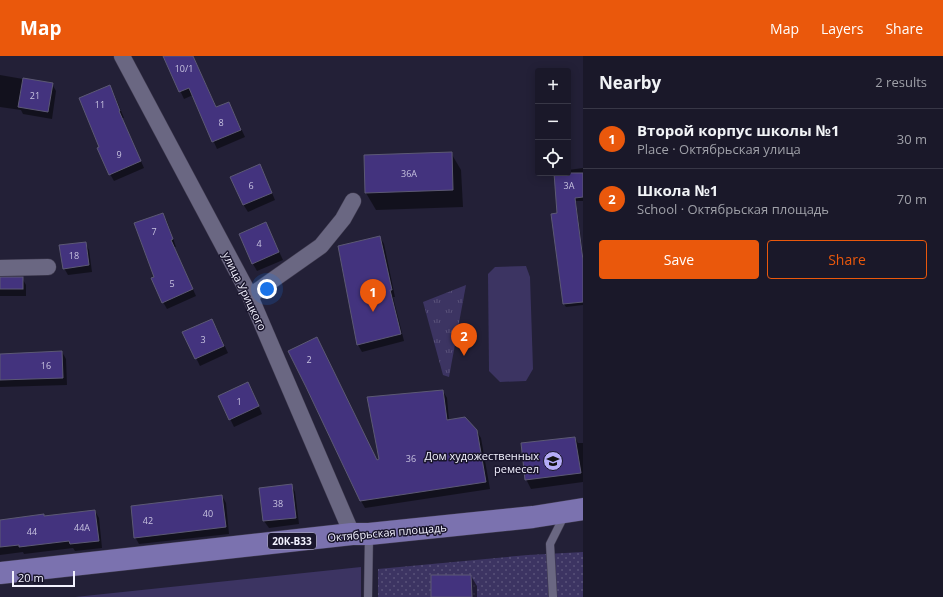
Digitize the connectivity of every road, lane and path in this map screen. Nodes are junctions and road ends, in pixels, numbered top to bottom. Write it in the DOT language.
graph roads {
  1 [pos="122,56"];
  2 [pos="353,201"];
  3 [pos="48,267"];
  4 [pos="0,268"];
  5 [pos="250,296"];
  6 [pos="574,510"];
  7 [pos="361,534"];
  8 [pos="0,573"];
  9 [pos="368,597"];
  10 [pos="553,597"];
  1 -- 5 [label="street, улица Урицкого"];
  2 -- 5 [label="street"];
  3 -- 4 [label="street"];
  5 -- 7 [label="street, улица Урицкого"];
  6 -- 7 [label="main road, Октябрьская площадь / 20К-В33"];
  6 -- 10 [label="lane"];
  7 -- 8 [label="main road, Октябрьская площадь / 20К-В33"];
  7 -- 9 [label="lane"];
}
